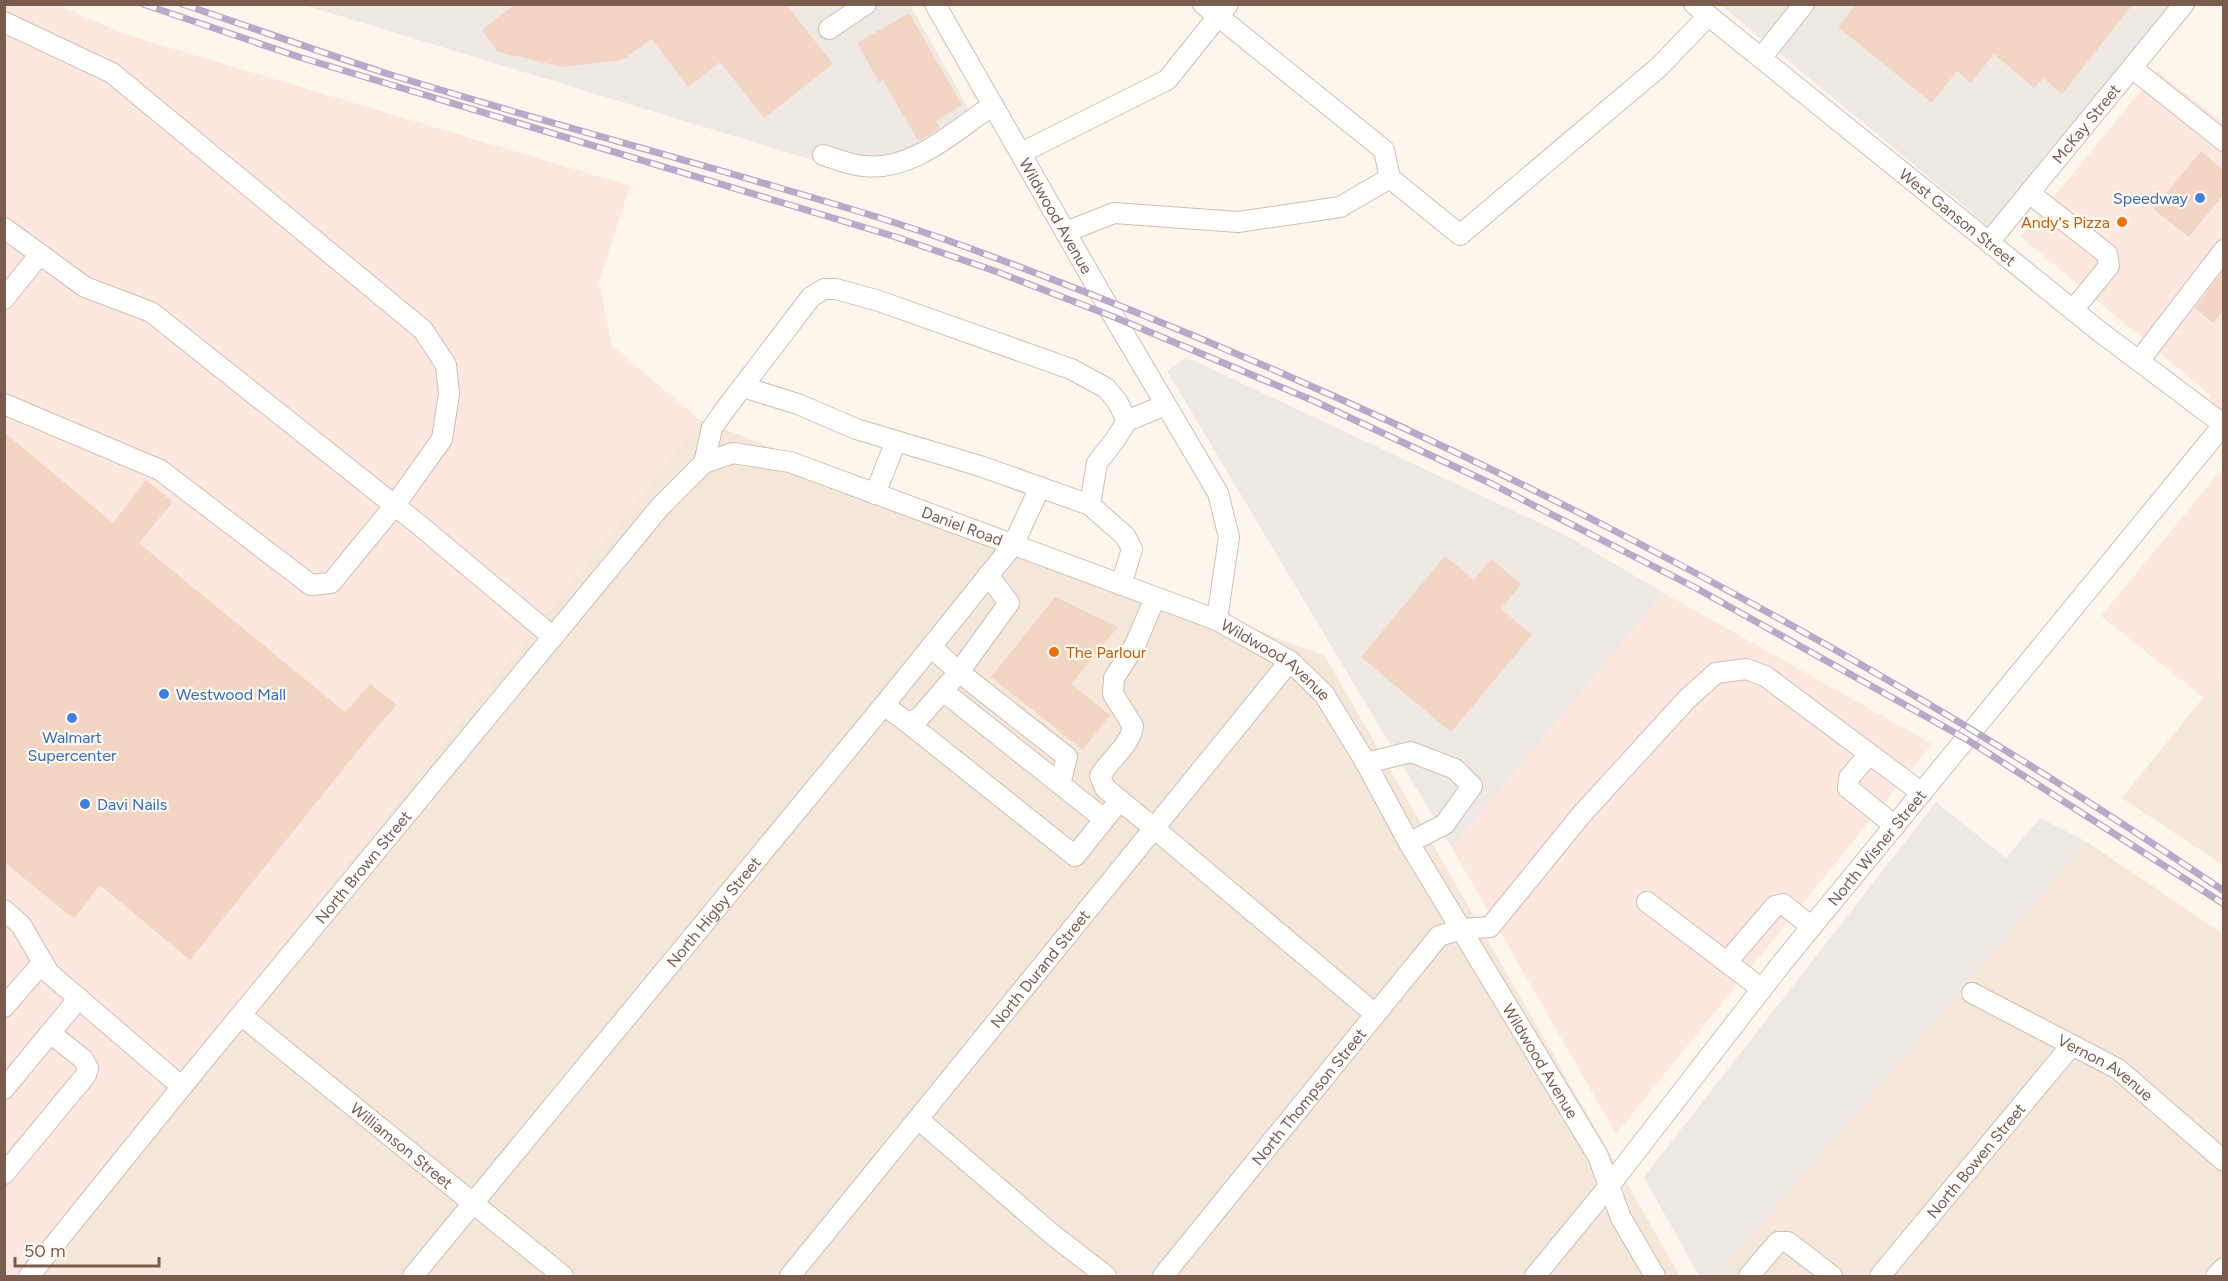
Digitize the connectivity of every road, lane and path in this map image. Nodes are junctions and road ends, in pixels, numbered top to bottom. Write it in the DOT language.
graph roads {
  1 [pos="866,4"];
  2 [pos="935,4"];
  3 [pos="1804,4"];
  4 [pos="2184,4"];
  5 [pos="1217,9"];
  6 [pos="1701,10"];
  7 [pos="4,22"];
  8 [pos="829,29"];
  9 [pos="1761,58"];
  10 [pos="2132,68"];
  11 [pos="993,105"];
  12 [pos="2223,141"];
  13 [pos="1021,153"];
  14 [pos="822,155"];
  15 [pos="1390,178"];
  16 [pos="2029,193"];
  17 [pos="4,228"];
  18 [pos="1066,232"];
  19 [pos="1989,242"];
  20 [pos="2223,250"];
  21 [pos="40,254"];
  22 [pos="4,299"];
  23 [pos="2073,310"];
  24 [pos="2139,361"];
  25 [pos="743,387"];
  26 [pos="4,404"];
  27 [pos="1165,405"];
  28 [pos="1127,421"];
  29 [pos="2223,424"];
  30 [pos="896,441"];
  31 [pos="704,463"];
  32 [pos="1040,487"];
  33 [pos="875,494"];
  34 [pos="395,505"];
  35 [pos="1090,505"];
  36 [pos="1013,545"];
  37 [pos="988,575"];
  38 [pos="1120,585"];
  39 [pos="1155,598"];
  40 [pos="1217,620"];
  41 [pos="554,637"];
  42 [pos="931,647"];
  43 [pos="1290,661"];
  44 [pos="959,672"];
  45 [pos="943,691"];
  46 [pos="884,705"];
  47 [pos="908,723"];
  48 [pos="1869,754"];
  49 [pos="1366,763"];
  50 [pos="1060,784"];
  51 [pos="1922,793"];
  52 [pos="1120,800"];
  53 [pos="1104,819"];
  54 [pos="1895,826"];
  55 [pos="1155,828"];
  56 [pos="1409,843"];
  57 [pos="1647,902"];
  58 [pos="7,918"];
  59 [pos="1812,927"];
  60 [pos="1462,929"];
  61 [pos="43,962"];
  62 [pos="1727,962"];
  63 [pos="1762,989"];
  64 [pos="1972,993"];
  65 [pos="79,998"];
  66 [pos="4,1006"];
  67 [pos="1375,1014"];
  68 [pos="241,1015"];
  69 [pos="50,1033"];
  70 [pos="2071,1046"];
  71 [pos="182,1087"];
  72 [pos="4,1089"];
  73 [pos="918,1119"];
  74 [pos="2223,1161"];
  75 [pos="4,1174"];
  76 [pos="1609,1186"];
  77 [pos="472,1203"];
  78 [pos="2223,1268"];
  79 [pos="29,1276"];
  80 [pos="413,1276"];
  81 [pos="563,1276"];
  82 [pos="790,1276"];
  83 [pos="1106,1276"];
  84 [pos="1163,1276"];
  85 [pos="1536,1276"];
  86 [pos="1655,1276"];
  87 [pos="1749,1276"];
  88 [pos="1832,1276"];
  89 [pos="1880,1276"];
  90 [pos="2216,1276"];
  1 -- 8 [label="street"];
  2 -- 11 [label="street, Wildwood Avenue"];
  3 -- 9 [label="street"];
  4 -- 10 [label="street, McKay Street"];
  5 -- 13 [label="street"];
  5 -- 15 [label="street"];
  6 -- 9 [label="street, West Ganson Street"];
  6 -- 15 [label="street"];
  7 -- 34 [label="street"];
  9 -- 19 [label="street, West Ganson Street"];
  10 -- 12 [label="street"];
  10 -- 16 [label="street, McKay Street"];
  11 -- 13 [label="street, Wildwood Avenue"];
  11 -- 14 [label="street"];
  13 -- 18 [label="street, Wildwood Avenue"];
  15 -- 18 [label="street"];
  16 -- 19 [label="street, McKay Street"];
  16 -- 23 [label="street"];
  17 -- 21 [label="street"];
  18 -- 27 [label="street, Wildwood Avenue"];
  19 -- 23 [label="street, West Ganson Street"];
  20 -- 24 [label="street"];
  21 -- 22 [label="street"];
  21 -- 34 [label="street"];
  23 -- 24 [label="street, West Ganson Street"];
  24 -- 29 [label="street, West Ganson Street"];
  25 -- 28 [label="street"];
  25 -- 30 [label="street"];
  25 -- 31 [label="street"];
  26 -- 34 [label="street"];
  27 -- 28 [label="street"];
  27 -- 40 [label="street, Wildwood Avenue"];
  28 -- 35 [label="street"];
  29 -- 51 [label="street, North Wisner Street"];
  30 -- 32 [label="street"];
  30 -- 33 [label="street"];
  31 -- 33 [label="street, Daniel Road"];
  31 -- 41 [label="street, North Brown Street"];
  32 -- 35 [label="street"];
  32 -- 36 [label="street, North Higby Street"];
  33 -- 36 [label="street, Daniel Road"];
  34 -- 41 [label="street"];
  35 -- 38 [label="street"];
  36 -- 37 [label="street, North Higby Street"];
  36 -- 38 [label="street, Daniel Road"];
  37 -- 42 [label="street, North Higby Street"];
  37 -- 44 [label="street"];
  38 -- 39 [label="street, Daniel Road"];
  39 -- 40 [label="street, Daniel Road"];
  39 -- 52 [label="street"];
  40 -- 43 [label="street, Wildwood Avenue"];
  41 -- 68 [label="street, North Brown Street"];
  42 -- 44 [label="street"];
  42 -- 46 [label="street, North Higby Street"];
  43 -- 49 [label="street, Wildwood Avenue"];
  43 -- 55 [label="street, North Durand Street"];
  44 -- 45 [label="street"];
  44 -- 50 [label="street"];
  45 -- 47 [label="street"];
  45 -- 50 [label="street"];
  46 -- 47 [label="street"];
  46 -- 77 [label="street, North Higby Street"];
  47 -- 53 [label="street"];
  48 -- 51 [label="street, North Thompson Street"];
  48 -- 54 [label="street"];
  48 -- 60 [label="street, North Thompson Street"];
  49 -- 56 [label="street, Wildwood Avenue"];
  49 -- 56 [label="street"];
  50 -- 53 [label="street"];
  51 -- 54 [label="street, North Wisner Street"];
  52 -- 53 [label="street"];
  52 -- 55 [label="street"];
  54 -- 59 [label="street, North Wisner Street"];
  55 -- 67 [label="street"];
  55 -- 73 [label="street, North Durand Street"];
  56 -- 60 [label="street, Wildwood Avenue"];
  57 -- 62 [label="street"];
  58 -- 61 [label="street"];
  59 -- 62 [label="street"];
  59 -- 63 [label="street, North Wisner Street"];
  60 -- 67 [label="street, North Thompson Street"];
  60 -- 76 [label="street, Wildwood Avenue"];
  61 -- 65 [label="street"];
  61 -- 66 [label="street"];
  62 -- 63 [label="street"];
  63 -- 76 [label="street, North Wisner Street"];
  64 -- 70 [label="street, Vernon Avenue"];
  65 -- 69 [label="street"];
  65 -- 71 [label="street"];
  67 -- 84 [label="street, North Thompson Street"];
  68 -- 71 [label="street, North Brown Street"];
  68 -- 77 [label="street, Williamson Street"];
  69 -- 72 [label="street"];
  69 -- 75 [label="street"];
  70 -- 74 [label="street, Vernon Avenue"];
  70 -- 89 [label="street, North Bowen Street"];
  71 -- 79 [label="street, North Brown Street"];
  73 -- 82 [label="street, North Durand Street"];
  73 -- 83 [label="street"];
  76 -- 85 [label="street, North Wisner Street"];
  76 -- 86 [label="street, Wildwood Avenue"];
  77 -- 80 [label="street, North Higby Street"];
  77 -- 81 [label="street, Williamson Street"];
  78 -- 90 [label="street"];
  87 -- 88 [label="street"];
}
